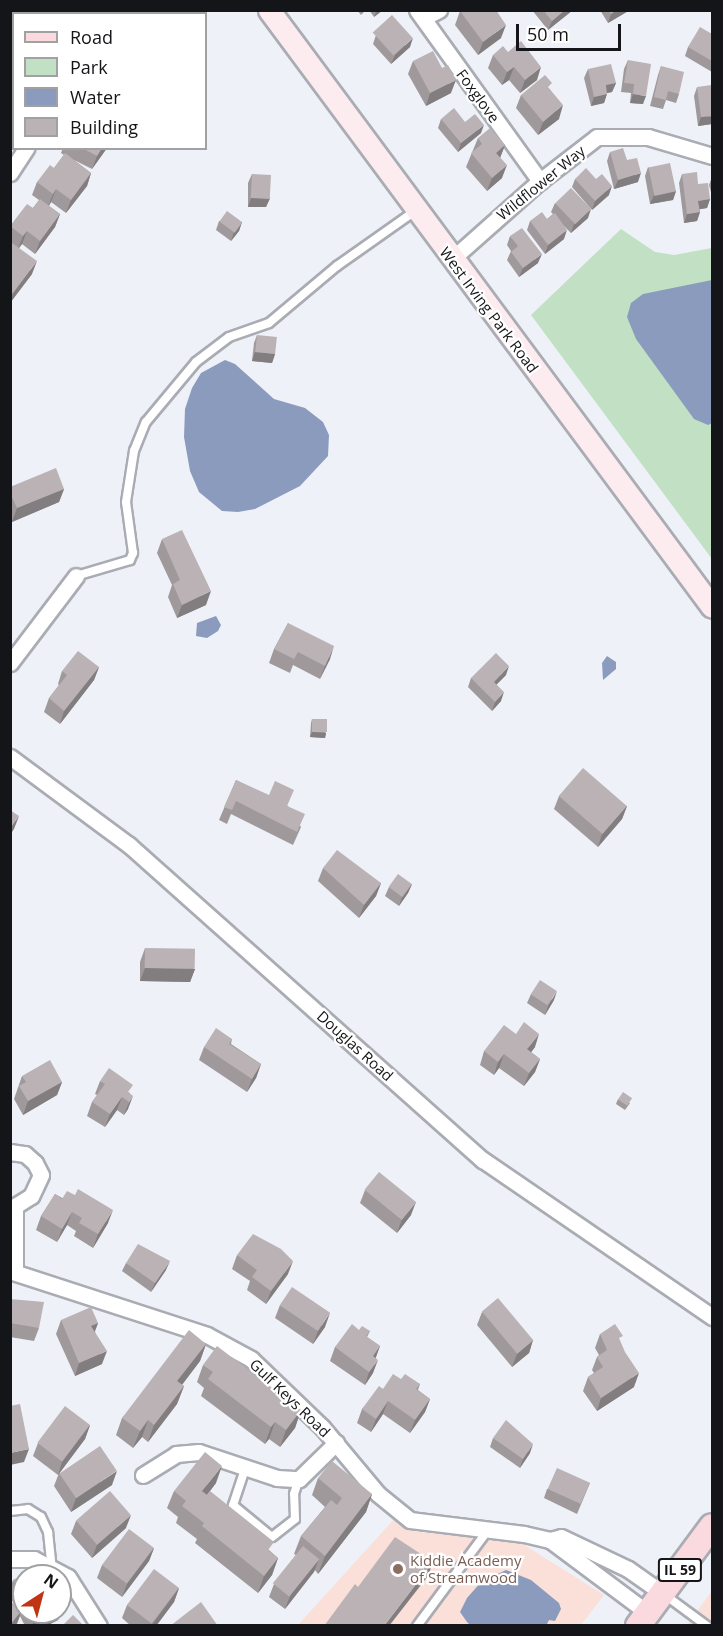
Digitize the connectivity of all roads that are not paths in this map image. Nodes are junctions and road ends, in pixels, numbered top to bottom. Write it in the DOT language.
graph roads {
  1 [pos="269,10"];
  2 [pos="439,10"];
  3 [pos="420,14"];
  4 [pos="25,150"];
  5 [pos="712,156"];
  6 [pos="10,173"];
  7 [pos="540,182"];
  8 [pos="415,211"];
  9 [pos="452,260"];
  10 [pos="76,576"];
  11 [pos="712,606"];
  12 [pos="10,663"];
  13 [pos="10,757"];
  14 [pos="10,1152"];
  15 [pos="13,1205"];
  16 [pos="13,1270"];
  17 [pos="712,1317"];
  18 [pos="336,1443"];
  19 [pos="246,1466"];
  20 [pos="143,1475"];
  21 [pos="299,1479"];
  22 [pos="10,1511"];
  23 [pos="712,1526"];
  24 [pos="488,1530"];
  25 [pos="550,1540"];
  26 [pos="10,1559"];
  27 [pos="43,1564"];
  28 [pos="51,1564"];
  29 [pos="72,1583"];
  30 [pos="662,1593"];
  31 [pos="643,1619"];
  32 [pos="99,1626"];
  33 [pos="417,1626"];
  34 [pos="707,1626"];
  1 -- 8 [label="main road, West Irving Park Road"];
  2 -- 3 [label="street"];
  3 -- 7 [label="street, Foxglove"];
  4 -- 6 [label="street"];
  5 -- 7 [label="street, Wildflower Way"];
  7 -- 9 [label="street, Wildflower Way"];
  8 -- 9 [label="main road, West Irving Park Road"];
  8 -- 10 [label="lane"];
  9 -- 11 [label="main road, West Irving Park Road"];
  10 -- 12 [label="street"];
  13 -- 17 [label="street, Douglas Road"];
  14 -- 15 [label="street"];
  15 -- 16 [label="street"];
  16 -- 18 [label="street, Gulf Keys Road"];
  18 -- 21 [label="street"];
  18 -- 24 [label="street, Gulf Keys Road"];
  19 -- 20 [label="street"];
  19 -- 21 [label="street"];
  19 -- 21 [label="lane"];
  22 -- 28 [label="lane"];
  23 -- 30 [label="main road, IL 59"];
  24 -- 25 [label="street, Gulf Keys Road"];
  24 -- 33 [label="lane"];
  25 -- 30 [label="street, Gulf Keys Road"];
  25 -- 31 [label="street, Gulf Keys Road"];
  26 -- 27 [label="street"];
  29 -- 32 [label="street"];
  30 -- 31 [label="main road, IL 59"];
  30 -- 34 [label="lane"];
}
